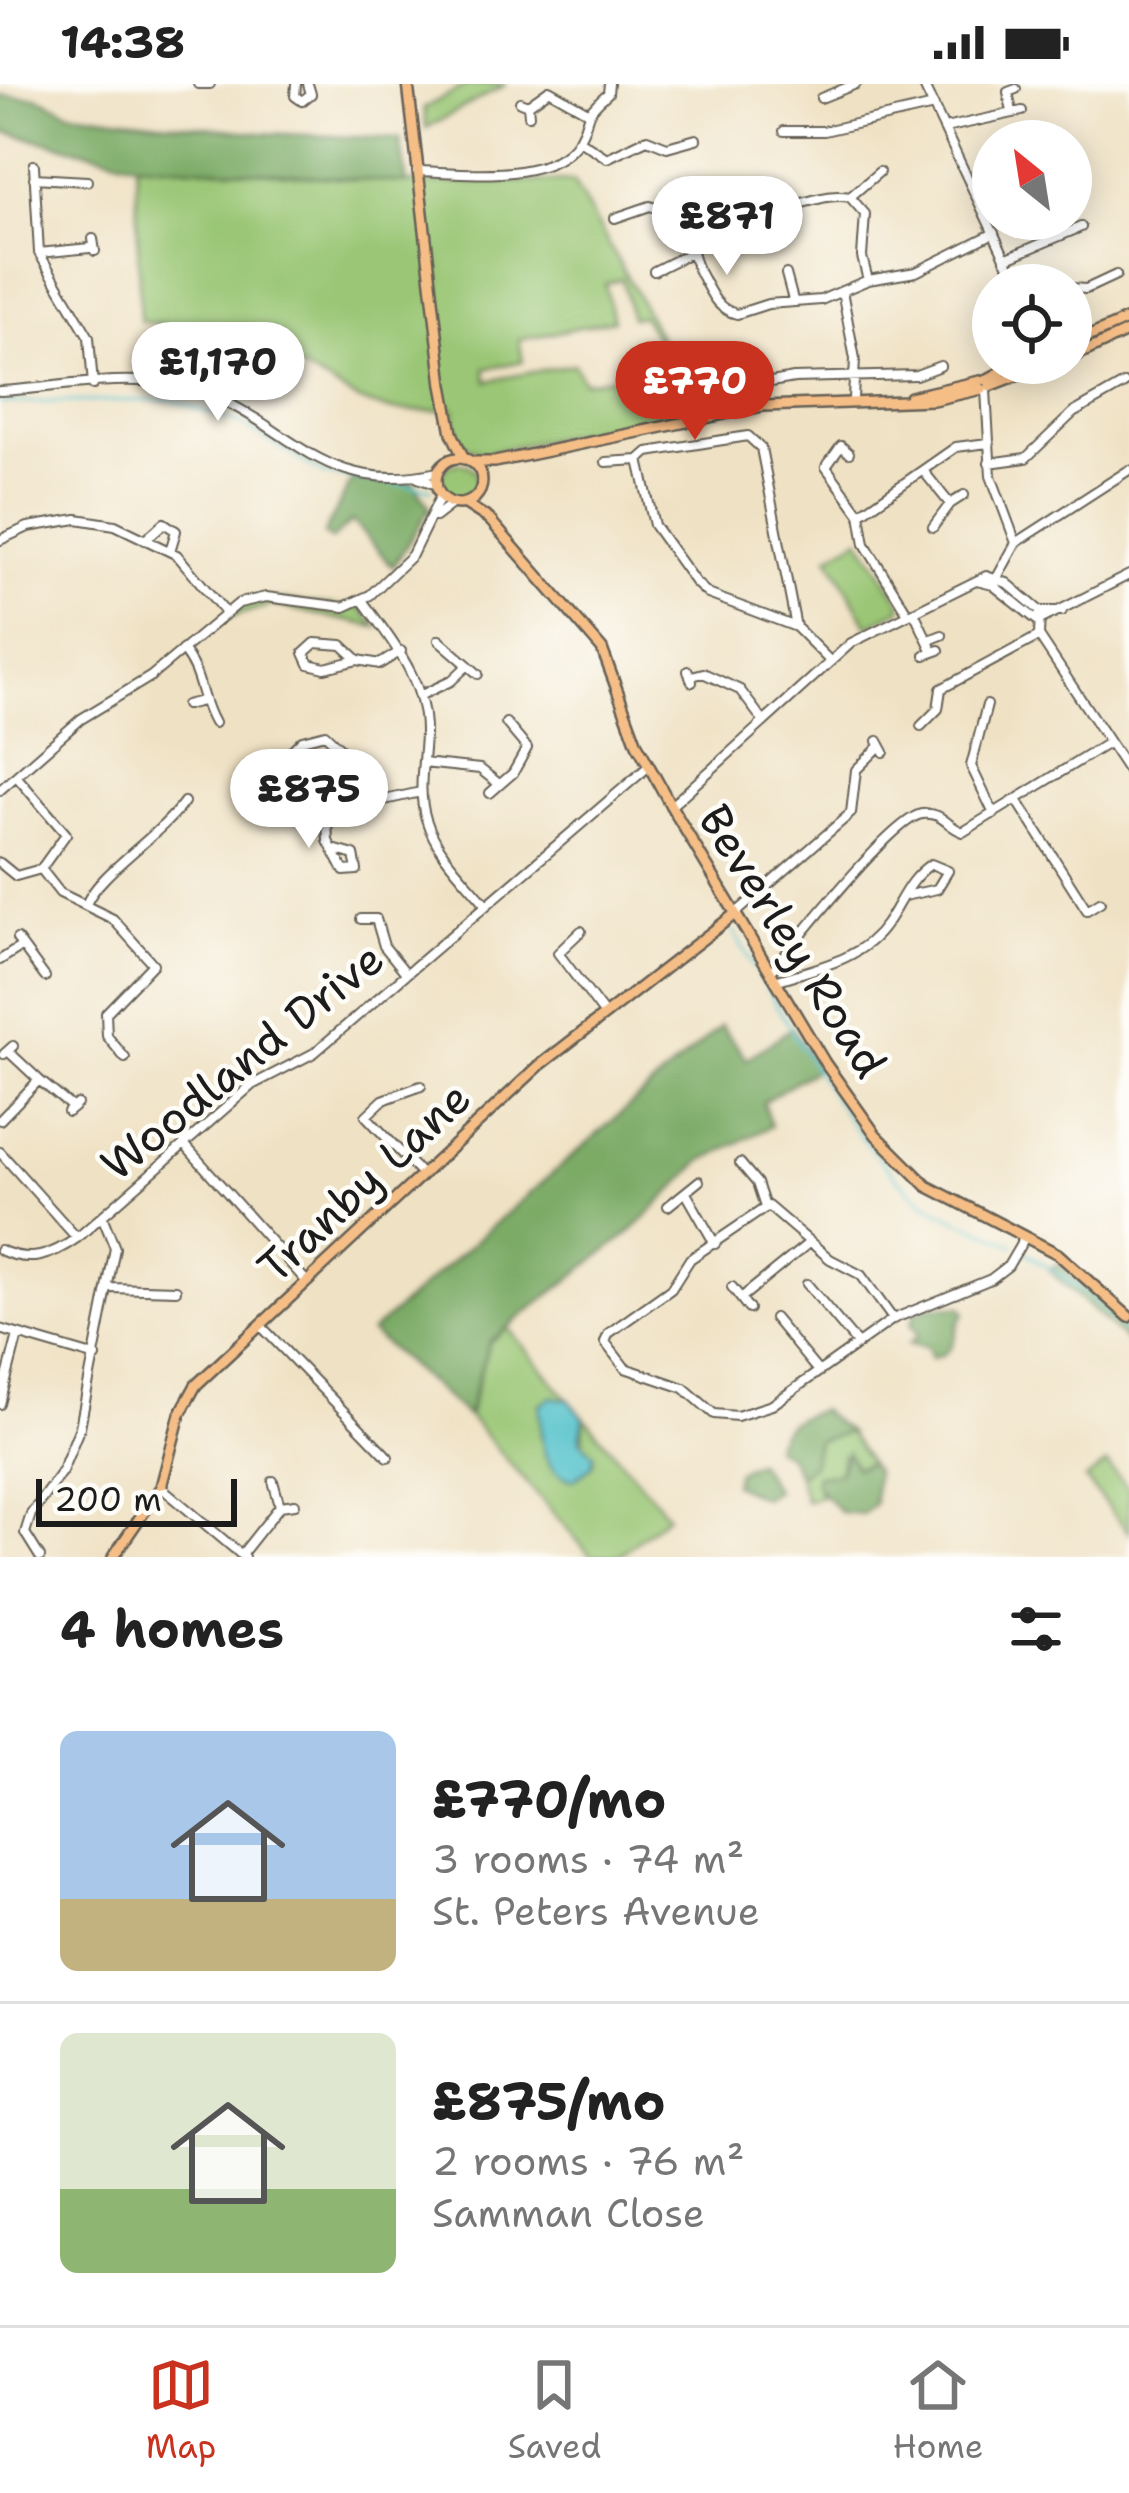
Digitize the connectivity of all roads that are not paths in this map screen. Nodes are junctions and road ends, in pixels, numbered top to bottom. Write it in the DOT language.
graph roads {
  1 [pos="198,84"];
  2 [pos="210,84"];
  3 [pos="296,84"];
  4 [pos="308,84"];
  5 [pos="408,84"];
  6 [pos="609,84"];
  7 [pos="856,84"];
  8 [pos="923,84"];
  9 [pos="1016,89"];
  10 [pos="821,98"];
  11 [pos="934,106"];
  12 [pos="526,108"];
  13 [pos="586,111"];
  14 [pos="945,128"];
  15 [pos="784,131"];
  16 [pos="696,139"];
  17 [pos="579,140"];
  18 [pos="34,165"];
  19 [pos="417,171"];
  20 [pos="881,171"];
  21 [pos="34,178"];
  22 [pos="89,181"];
  23 [pos="972,185"];
  24 [pos="850,196"];
  25 [pos="618,213"];
  26 [pos="692,221"];
  27 [pos="980,240"];
  28 [pos="997,240"];
  29 [pos="1051,240"];
  30 [pos="93,246"];
  31 [pos="39,253"];
  32 [pos="688,254"];
  33 [pos="1005,260"];
  34 [pos="1007,264"];
  35 [pos="1103,268"];
  36 [pos="653,271"];
  37 [pos="786,274"];
  38 [pos="868,280"];
  39 [pos="1092,283"];
  40 [pos="842,291"];
  41 [pos="793,300"];
  42 [pos="1129,319"];
  43 [pos="1129,331"];
  44 [pos="1092,335"];
  45 [pos="1092,348"];
  46 [pos="940,366"];
  47 [pos="854,380"];
  48 [pos="989,384"];
  49 [pos="1124,384"];
  50 [pos="93,385"];
  51 [pos="985,385"];
  52 [pos="0,391"];
  53 [pos="702,397"];
  54 [pos="853,399"];
  55 [pos="452,433"];
  56 [pos="988,443"];
  57 [pos="849,453"];
  58 [pos="639,460"];
  59 [pos="468,461"];
  60 [pos="495,462"];
  61 [pos="606,462"];
  62 [pos="989,463"];
  63 [pos="442,467"];
  64 [pos="1129,470"];
  65 [pos="925,473"];
  66 [pos="417,478"];
  67 [pos="482,481"];
  68 [pos="439,490"];
  69 [pos="478,493"];
  70 [pos="964,495"];
  71 [pos="459,503"];
  72 [pos="950,504"];
  73 [pos="860,514"];
  74 [pos="434,518"];
  75 [pos="489,519"];
  76 [pos="933,527"];
  77 [pos="1,539"];
  78 [pos="145,540"];
  79 [pos="1016,543"];
  80 [pos="170,551"];
  81 [pos="1129,575"];
  82 [pos="994,580"];
  83 [pos="362,600"];
  84 [pos="225,612"];
  85 [pos="911,613"];
  86 [pos="1039,616"];
  87 [pos="796,627"];
  88 [pos="942,635"];
  89 [pos="1039,636"];
  90 [pos="439,640"];
  91 [pos="929,640"];
  92 [pos="182,650"];
  93 [pos="401,652"];
  94 [pos="933,653"];
  95 [pos="358,660"];
  96 [pos="830,661"];
  97 [pos="468,665"];
  98 [pos="478,674"];
  99 [pos="691,676"];
  100 [pos="419,696"];
  101 [pos="202,701"];
  102 [pos="186,705"];
  103 [pos="988,710"];
  104 [pos="764,722"];
  105 [pos="511,723"];
  106 [pos="215,726"];
  107 [pos="921,726"];
  108 [pos="1108,743"];
  109 [pos="881,746"];
  110 [pos="423,763"];
  111 [pos="649,766"];
  112 [pos="1129,772"];
  113 [pos="16,777"];
  114 [pos="248,778"];
  115 [pos="259,782"];
  116 [pos="499,784"];
  117 [pos="0,790"];
  118 [pos="422,792"];
  119 [pos="490,793"];
  120 [pos="262,794"];
  121 [pos="1017,800"];
  122 [pos="184,802"];
  123 [pos="354,803"];
  124 [pos="671,806"];
  125 [pos="994,814"];
  126 [pos="333,849"];
  127 [pos="0,863"];
  128 [pos="40,869"];
  129 [pos="904,896"];
  130 [pos="1100,902"];
  131 [pos="486,904"];
  132 [pos="86,905"];
  133 [pos="1087,910"];
  134 [pos="735,914"];
  135 [pos="1075,918"];
  136 [pos="362,919"];
  137 [pos="581,932"];
  138 [pos="0,960"];
  139 [pos="406,973"];
  140 [pos="773,977"];
  141 [pos="45,978"];
  142 [pos="606,1016"];
  143 [pos="9,1051"];
  144 [pos="125,1058"];
  145 [pos="39,1080"];
  146 [pos="422,1087"];
  147 [pos="73,1108"];
  148 [pos="0,1120"];
  149 [pos="184,1144"];
  150 [pos="0,1152"];
  151 [pos="740,1162"];
  152 [pos="422,1174"];
  153 [pos="700,1181"];
  154 [pos="686,1193"];
  155 [pos="668,1206"];
  156 [pos="765,1207"];
  157 [pos="102,1216"];
  158 [pos="1025,1237"];
  159 [pos="77,1238"];
  160 [pos="810,1242"];
  161 [pos="715,1244"];
  162 [pos="0,1250"];
  163 [pos="307,1282"];
  164 [pos="807,1284"];
  165 [pos="731,1287"];
  166 [pos="111,1288"];
  167 [pos="172,1294"];
  168 [pos="741,1298"];
  169 [pos="749,1309"];
  170 [pos="1129,1317"];
  171 [pos="774,1318"];
  172 [pos="893,1318"];
  173 [pos="260,1325"];
  174 [pos="0,1328"];
  175 [pos="18,1335"];
  176 [pos="856,1342"];
  177 [pos="96,1357"];
  178 [pos="817,1370"];
  179 [pos="0,1403"];
  180 [pos="388,1456"];
  181 [pos="273,1480"];
  182 [pos="161,1487"];
  183 [pos="296,1504"];
  184 [pos="280,1506"];
  185 [pos="243,1556"];
  186 [pos="40,1557"];
  187 [pos="113,1557"];
  1 -- 2 [label="street"];
  3 -- 4 [label="street"];
  5 -- 19 [label="main road"];
  6 -- 13 [label="street"];
  7 -- 10 [label="street"];
  8 -- 11 [label="street"];
  9 -- 14 [label="street"];
  11 -- 14 [label="street"];
  11 -- 15 [label="street"];
  12 -- 13 [label="street"];
  13 -- 17 [label="street"];
  14 -- 23 [label="street"];
  16 -- 17 [label="street"];
  17 -- 19 [label="street"];
  18 -- 21 [label="street"];
  19 -- 55 [label="main road"];
  20 -- 24 [label="street"];
  21 -- 22 [label="street"];
  21 -- 31 [label="street"];
  24 -- 26 [label="street"];
  24 -- 38 [label="street"];
  25 -- 26 [label="street"];
  26 -- 32 [label="street"];
  27 -- 38 [label="street"];
  28 -- 33 [label="street"];
  29 -- 33 [label="street"];
  30 -- 31 [label="street"];
  31 -- 50 [label="street"];
  32 -- 36 [label="street"];
  32 -- 41 [label="street"];
  33 -- 34 [label="street"];
  35 -- 39 [label="street"];
  37 -- 41 [label="street"];
  38 -- 40 [label="street"];
  40 -- 41 [label="street"];
  40 -- 47 [label="street"];
  42 -- 44 [label="main road"];
  43 -- 45 [label="main road"];
  46 -- 47 [label="street"];
  47 -- 53 [label="street"];
  47 -- 54 [label="street"];
  48 -- 51 [label="main road"];
  49 -- 62 [label="street"];
  50 -- 52 [label="street"];
  50 -- 66 [label="street"];
  51 -- 54 [label="main road"];
  51 -- 56 [label="street"];
  54 -- 60 [label="main road"];
  55 -- 59 [label="main road"];
  55 -- 63 [label="main road"];
  56 -- 62 [label="street"];
  56 -- 65 [label="street"];
  57 -- 73 [label="street"];
  58 -- 61 [label="street"];
  58 -- 87 [label="street"];
  58 -- 87 [label="street"];
  59 -- 60 [label="main road"];
  59 -- 63 [label="main road"];
  59 -- 67 [label="main road"];
  60 -- 67 [label="main road"];
  62 -- 79 [label="street"];
  63 -- 66 [label="street"];
  63 -- 68 [label="main road"];
  64 -- 79 [label="street"];
  65 -- 72 [label="street"];
  65 -- 73 [label="street"];
  66 -- 68 [label="street"];
  67 -- 69 [label="main road"];
  68 -- 71 [label="main road"];
  68 -- 74 [label="street"];
  69 -- 71 [label="main road"];
  69 -- 75 [label="main road, Beverley Road"];
  70 -- 72 [label="street"];
  71 -- 74 [label="street"];
  71 -- 75 [label="main road, Beverley Road"];
  72 -- 76 [label="street"];
  73 -- 85 [label="street"];
  74 -- 83 [label="street"];
  75 -- 111 [label="main road, Beverley Road"];
  77 -- 78 [label="street"];
  78 -- 80 [label="street"];
  78 -- 80 [label="street"];
  79 -- 82 [label="street"];
  80 -- 84 [label="street"];
  81 -- 86 [label="street"];
  82 -- 85 [label="street"];
  82 -- 86 [label="street"];
  83 -- 84 [label="street"];
  83 -- 93 [label="street"];
  84 -- 92 [label="street"];
  85 -- 91 [label="street"];
  85 -- 96 [label="street"];
  86 -- 89 [label="street"];
  87 -- 96 [label="street"];
  88 -- 91 [label="street"];
  89 -- 107 [label="street"];
  89 -- 108 [label="street"];
  90 -- 97 [label="street"];
  91 -- 94 [label="street"];
  92 -- 101 [label="street"];
  92 -- 113 [label="street"];
  93 -- 95 [label="street"];
  93 -- 100 [label="street"];
  95 -- 95 [label="street"];
  96 -- 104 [label="street"];
  97 -- 98 [label="street"];
  97 -- 100 [label="street"];
  99 -- 104 [label="street"];
  100 -- 110 [label="street"];
  101 -- 102 [label="street"];
  101 -- 106 [label="street"];
  103 -- 125 [label="street"];
  104 -- 124 [label="street"];
  105 -- 116 [label="street"];
  108 -- 112 [label="street"];
  108 -- 121 [label="street"];
  109 -- 134 [label="street"];
  110 -- 116 [label="street"];
  110 -- 118 [label="street"];
  111 -- 124 [label="main road, Beverley Road"];
  111 -- 131 [label="street, Woodland Drive"];
  113 -- 117 [label="street"];
  113 -- 128 [label="street"];
  114 -- 115 [label="street"];
  115 -- 120 [label="street"];
  115 -- 123 [label="street"];
  116 -- 119 [label="street"];
  118 -- 123 [label="street"];
  118 -- 131 [label="street"];
  121 -- 125 [label="street"];
  121 -- 133 [label="street"];
  122 -- 132 [label="street"];
  123 -- 126 [label="street"];
  124 -- 134 [label="main road, Beverley Road"];
  125 -- 140 [label="street"];
  127 -- 128 [label="street"];
  128 -- 132 [label="street"];
  129 -- 129 [label="street"];
  129 -- 140 [label="street"];
  130 -- 133 [label="street"];
  131 -- 139 [label="street, Woodland Drive"];
  132 -- 144 [label="street"];
  133 -- 135 [label="street"];
  134 -- 140 [label="main road, Beverley Road"];
  134 -- 142 [label="main road, Tranby Lane"];
  136 -- 139 [label="street"];
  137 -- 142 [label="street"];
  138 -- 141 [label="street"];
  139 -- 149 [label="street, Woodland Drive"];
  140 -- 158 [label="main road, Beverley Road"];
  142 -- 152 [label="main road, Tranby Lane"];
  143 -- 145 [label="street"];
  145 -- 147 [label="street"];
  145 -- 148 [label="street"];
  146 -- 152 [label="street"];
  149 -- 157 [label="street, Woodland Drive"];
  149 -- 163 [label="street"];
  150 -- 159 [label="street"];
  151 -- 156 [label="street"];
  152 -- 163 [label="main road, Tranby Lane"];
  153 -- 154 [label="street"];
  154 -- 155 [label="street"];
  154 -- 161 [label="street"];
  156 -- 160 [label="street"];
  156 -- 161 [label="street"];
  157 -- 159 [label="street"];
  157 -- 166 [label="street, Woodland Drive"];
  158 -- 170 [label="main road, Beverley Road"];
  158 -- 172 [label="street"];
  159 -- 162 [label="street"];
  160 -- 168 [label="street"];
  160 -- 172 [label="street"];
  161 -- 178 [label="street"];
  163 -- 173 [label="main road, Tranby Lane"];
  164 -- 176 [label="street"];
  165 -- 168 [label="street"];
  166 -- 167 [label="street"];
  166 -- 177 [label="street, Woodland Drive"];
  168 -- 169 [label="street"];
  171 -- 178 [label="street"];
  172 -- 176 [label="street"];
  173 -- 180 [label="street"];
  173 -- 182 [label="main road, Tranby Lane"];
  174 -- 175 [label="street"];
  175 -- 177 [label="street"];
  175 -- 179 [label="street"];
  176 -- 178 [label="street"];
  177 -- 186 [label="street, Woodland Drive"];
  181 -- 184 [label="street"];
  182 -- 185 [label="street"];
  182 -- 187 [label="main road, Tranby Lane"];
  183 -- 184 [label="street"];
  184 -- 185 [label="street"];
}
